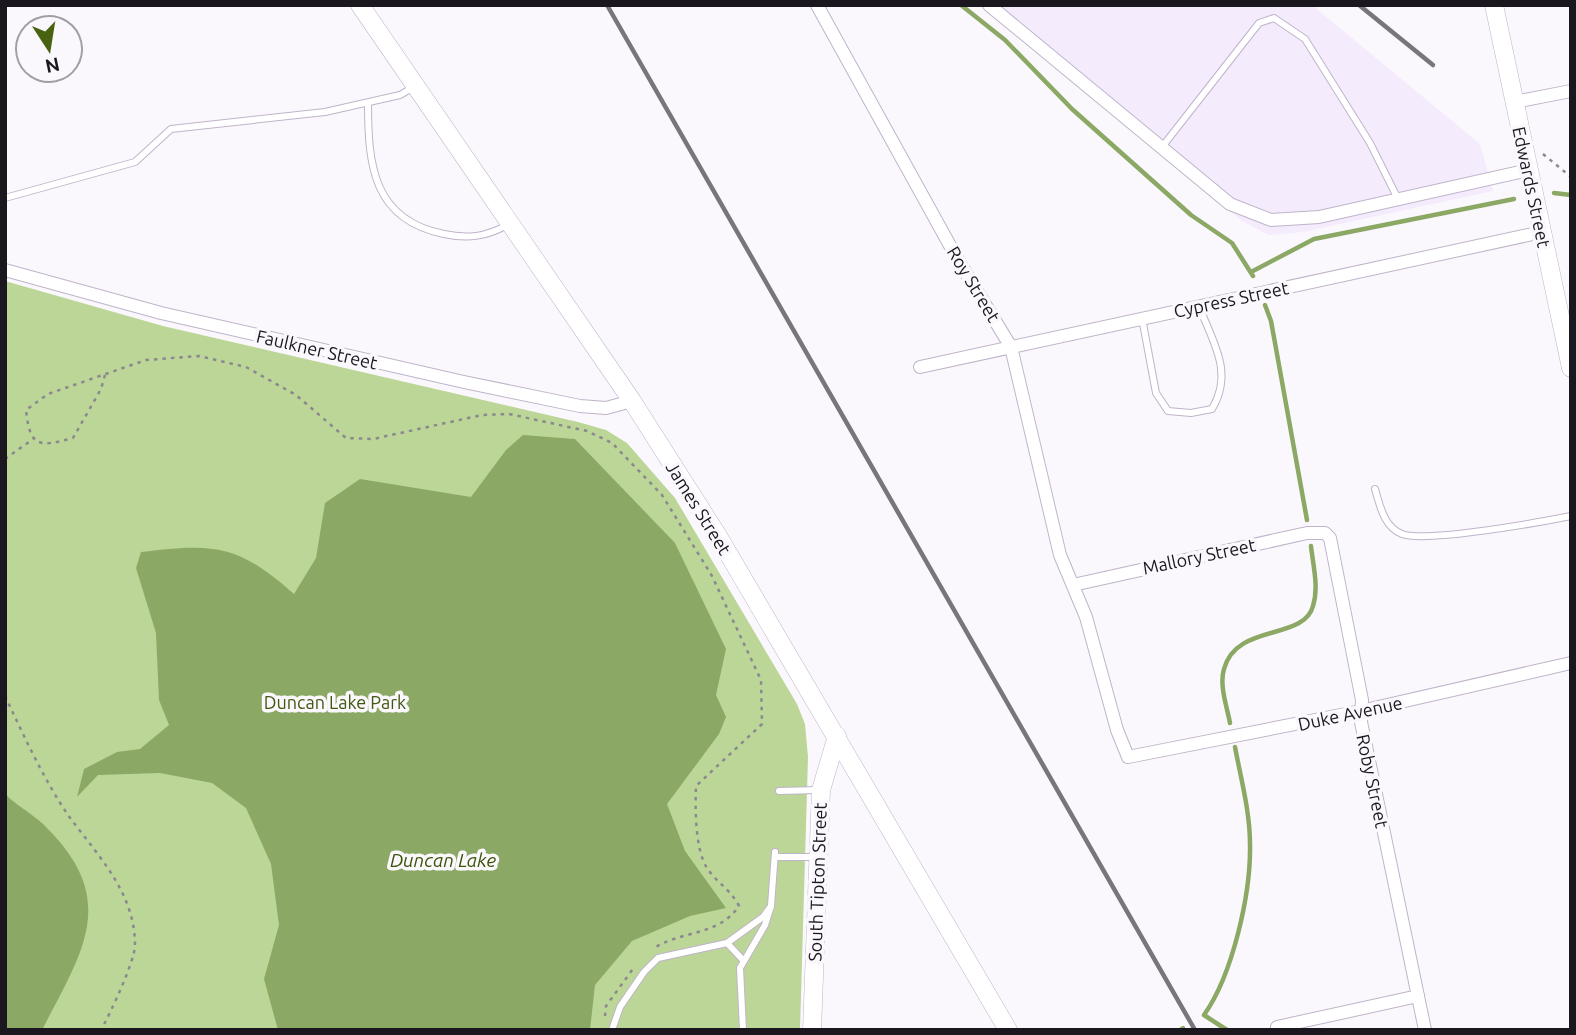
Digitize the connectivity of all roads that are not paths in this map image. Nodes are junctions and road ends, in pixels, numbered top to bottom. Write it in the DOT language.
graph roads {
  1 [pos="360,5"];
  2 [pos="817,5"];
  3 [pos="989,5"];
  4 [pos="1494,5"];
  5 [pos="416,86"];
  6 [pos="1571,91"];
  7 [pos="1514,102"];
  8 [pos="368,103"];
  9 [pos="1162,148"];
  10 [pos="1529,170"];
  11 [pos="5,198"];
  12 [pos="1398,199"];
  13 [pos="511,223"];
  14 [pos="1542,232"];
  15 [pos="5,270"];
  16 [pos="1199,306"];
  17 [pos="1142,318"];
  18 [pos="1011,347"];
  19 [pos="920,367"];
  20 [pos="1571,368"];
  21 [pos="632,401"];
  22 [pos="1375,489"];
  23 [pos="1571,516"];
  24 [pos="1325,533"];
  25 [pos="1073,585"];
  26 [pos="1571,663"];
  27 [pos="1361,711"];
  28 [pos="837,736"];
  29 [pos="1128,757"];
  30 [pos="821,790"];
  31 [pos="779,791"];
  32 [pos="818,857"];
  33 [pos="771,906"];
  34 [pos="727,943"];
  35 [pos="743,960"];
  36 [pos="1418,996"];
  37 [pos="1277,1027"];
  38 [pos="612,1030"];
  39 [pos="743,1030"];
  40 [pos="812,1030"];
  41 [pos="1008,1030"];
  42 [pos="1425,1030"];
  1 -- 5 [label="street, James Street"];
  2 -- 18 [label="street, Roy Street"];
  3 -- 9 [label="street"];
  4 -- 7 [label="street, Edwards Street"];
  5 -- 8 [label="lane"];
  5 -- 13 [label="street, James Street"];
  6 -- 7 [label="street"];
  7 -- 10 [label="street, Edwards Street"];
  8 -- 11 [label="lane"];
  8 -- 13 [label="lane"];
  9 -- 12 [label="street"];
  9 -- 12 [label="lane"];
  10 -- 12 [label="street"];
  10 -- 14 [label="street, Edwards Street"];
  13 -- 21 [label="street, James Street"];
  14 -- 16 [label="street, Cypress Street"];
  14 -- 20 [label="street, Edwards Street"];
  15 -- 21 [label="street, Faulkner Street"];
  16 -- 17 [label="street, Cypress Street"];
  16 -- 17 [label="lane"];
  17 -- 18 [label="street, Cypress Street"];
  18 -- 19 [label="street, Cypress Street"];
  18 -- 25 [label="street, Roy Street"];
  21 -- 28 [label="street, James Street"];
  22 -- 23 [label="lane"];
  24 -- 25 [label="street, Mallory Street"];
  24 -- 27 [label="street, Roby Street"];
  25 -- 29 [label="street, Roy Street"];
  26 -- 27 [label="street, Duke Avenue"];
  27 -- 29 [label="street, Duke Avenue"];
  27 -- 36 [label="street, Roby Street"];
  28 -- 30 [label="street, South Tipton Street"];
  28 -- 41 [label="street, James Street"];
  30 -- 31 [label="lane"];
  30 -- 32 [label="street, South Tipton Street"];
  32 -- 33 [label="lane"];
  32 -- 40 [label="street, South Tipton Street"];
  33 -- 34 [label="lane"];
  33 -- 35 [label="lane"];
  34 -- 35 [label="lane"];
  34 -- 38 [label="lane"];
  35 -- 39 [label="lane"];
  36 -- 37 [label="street"];
  36 -- 42 [label="street, Roby Street"];
}
